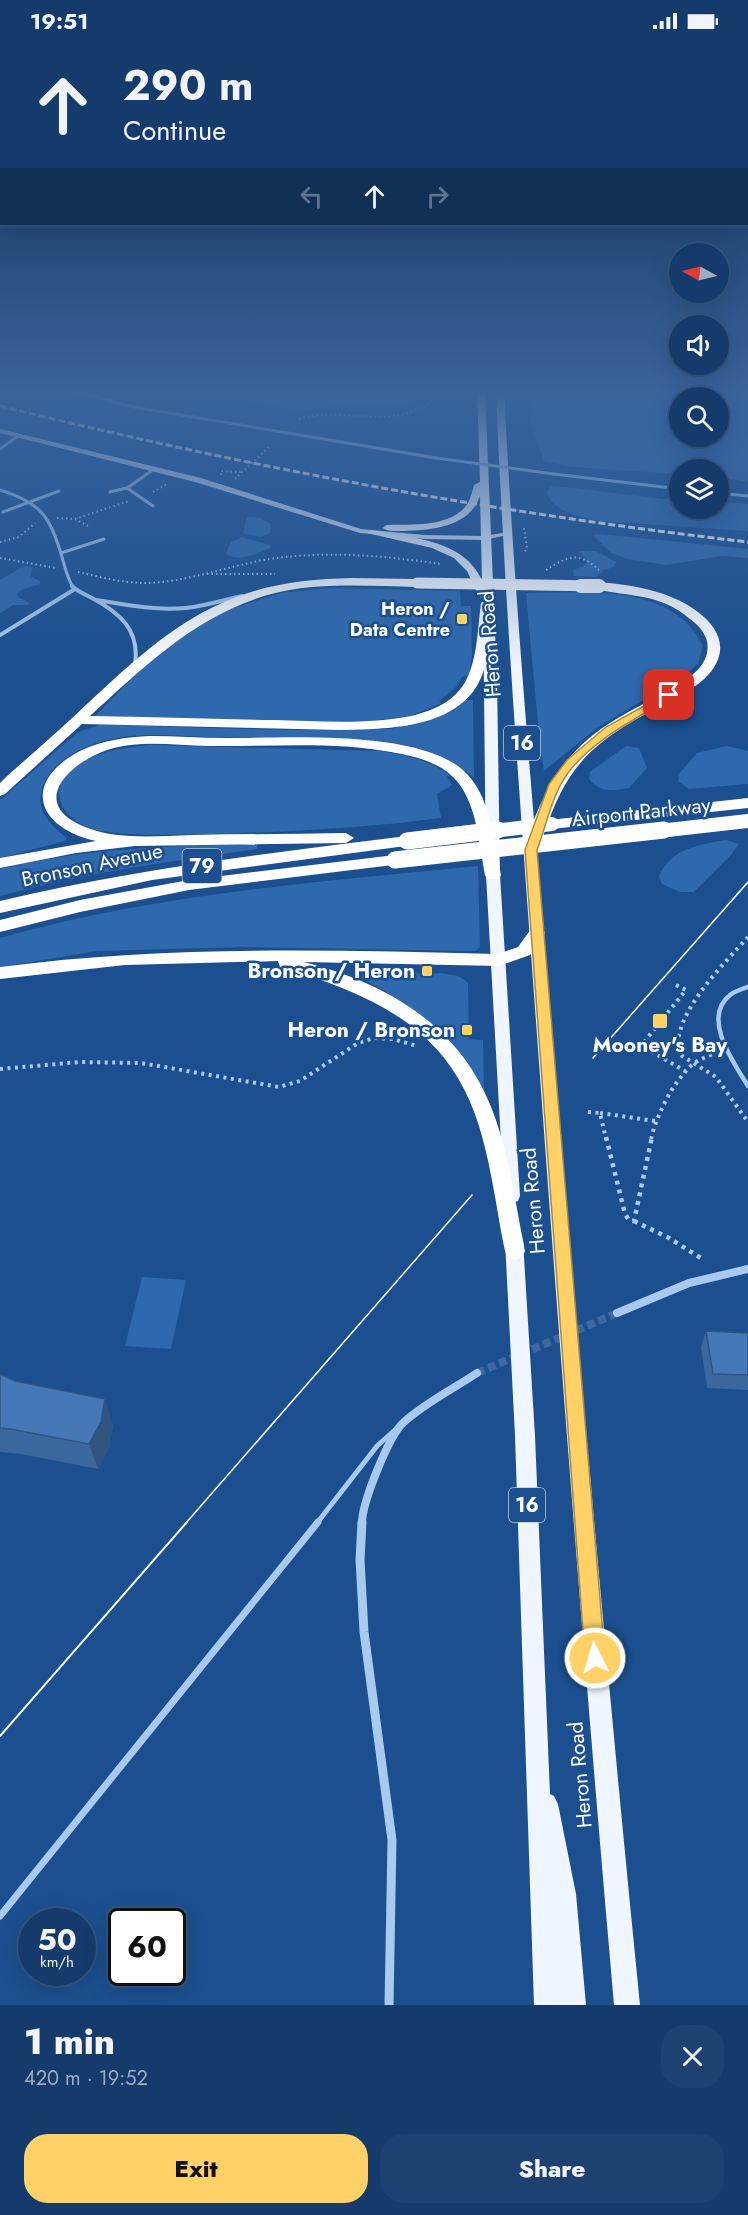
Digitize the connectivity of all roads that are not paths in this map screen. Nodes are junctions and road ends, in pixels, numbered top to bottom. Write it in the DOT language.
graph roads {
  1 [pos="135,483"];
  2 [pos="201,483"];
  3 [pos="479,483"];
  4 [pos="482,483"];
  5 [pos="505,483"];
  6 [pos="626,483"];
  7 [pos="127,488"];
  8 [pos="669,488"];
  9 [pos="0,490"];
  10 [pos="59,491"];
  11 [pos="110,492"];
  12 [pos="729,494"];
  13 [pos="748,496"];
  14 [pos="30,501"];
  15 [pos="153,506"];
  16 [pos="291,509"];
  17 [pos="3,512"];
  18 [pos="387,528"];
  19 [pos="372,533"];
  20 [pos="484,534"];
  21 [pos="508,534"];
  22 [pos="104,539"];
  23 [pos="61,553"];
  24 [pos="283,588"];
  25 [pos="75,589"];
  26 [pos="94,599"];
  27 [pos="487,603"];
  28 [pos="0,635"];
  29 [pos="134,667"];
  30 [pos="78,720"];
  31 [pos="0,791"];
  32 [pos="748,803"];
  33 [pos="748,821"];
  34 [pos="135,841"];
  35 [pos="407,841"];
  36 [pos="531,850"];
  37 [pos="395,860"];
  38 [pos="0,863"];
  39 [pos="493,875"];
  40 [pos="0,907"];
  41 [pos="0,926"];
  42 [pos="537,933"];
  43 [pos="240,954"];
  44 [pos="499,960"];
  45 [pos="0,973"];
  46 [pos="748,987"];
  47 [pos="748,1086"];
  48 [pos="515,1251"];
  49 [pos="748,1269"];
  50 [pos="617,1313"];
  51 [pos="477,1373"];
  52 [pos="402,1424"];
  53 [pos="537,1760"];
  54 [pos="0,1916"];
  55 [pos="389,2005"];
  56 [pos="547,2005"];
  57 [pos="573,2005"];
  58 [pos="627,2005"];
  1 -- 7 [label="lane"];
  2 -- 16 [label="main road"];
  3 -- 18 [label="main road"];
  4 -- 20 [label="main road, Heron Road / 16"];
  5 -- 21 [label="main road, Heron Road / 16"];
  6 -- 8 [label="lane, bridge"];
  7 -- 11 [label="lane"];
  7 -- 15 [label="lane"];
  9 -- 14 [label="lane"];
  10 -- 14 [label="lane"];
  12 -- 13 [label="lane"];
  14 -- 17 [label="lane"];
  14 -- 23 [label="lane"];
  16 -- 18 [label="main road"];
  16 -- 19 [label="main road"];
  18 -- 20 [label="main road"];
  19 -- 20 [label="main road"];
  19 -- 27 [label="main road"];
  20 -- 21 [label="main road"];
  20 -- 27 [label="main road, Heron Road / 16"];
  21 -- 36 [label="main road, Heron Road / 16"];
  22 -- 23 [label="lane"];
  23 -- 25 [label="lane"];
  24 -- 26 [label="lane"];
  24 -- 29 [label="highway"];
  24 -- 36 [label="highway, bridge"];
  25 -- 26 [label="lane"];
  25 -- 28 [label="lane"];
  26 -- 29 [label="lane"];
  27 -- 30 [label="highway"];
  27 -- 39 [label="main road, Heron Road / 16"];
  29 -- 30 [label="highway"];
  30 -- 31 [label="highway"];
  32 -- 35 [label="highway, Airport Parkway / 79, bridge"];
  33 -- 37 [label="highway, Airport Parkway / 79, bridge"];
  34 -- 35 [label="highway"];
  34 -- 38 [label="highway"];
  34 -- 39 [label="highway"];
  35 -- 40 [label="highway, Bronson Avenue / 79"];
  36 -- 42 [label="main road, Heron Road / 16"];
  37 -- 41 [label="highway, Bronson Avenue / 79"];
  39 -- 44 [label="main road, Heron Road / 16"];
  42 -- 44 [label="highway"];
  42 -- 58 [label="main road, Heron Road / 16"];
  43 -- 44 [label="highway"];
  43 -- 45 [label="highway"];
  43 -- 48 [label="highway"];
  44 -- 48 [label="main road, Heron Road / 16"];
  46 -- 47 [label="lane"];
  48 -- 53 [label="main road, Heron Road / 16"];
  49 -- 50 [label="street"];
  51 -- 52 [label="street"];
  52 -- 54 [label="lane"];
  52 -- 55 [label="street"];
  53 -- 56 [label="main road, Heron Road / 16"];
  53 -- 57 [label="main road"];
}
